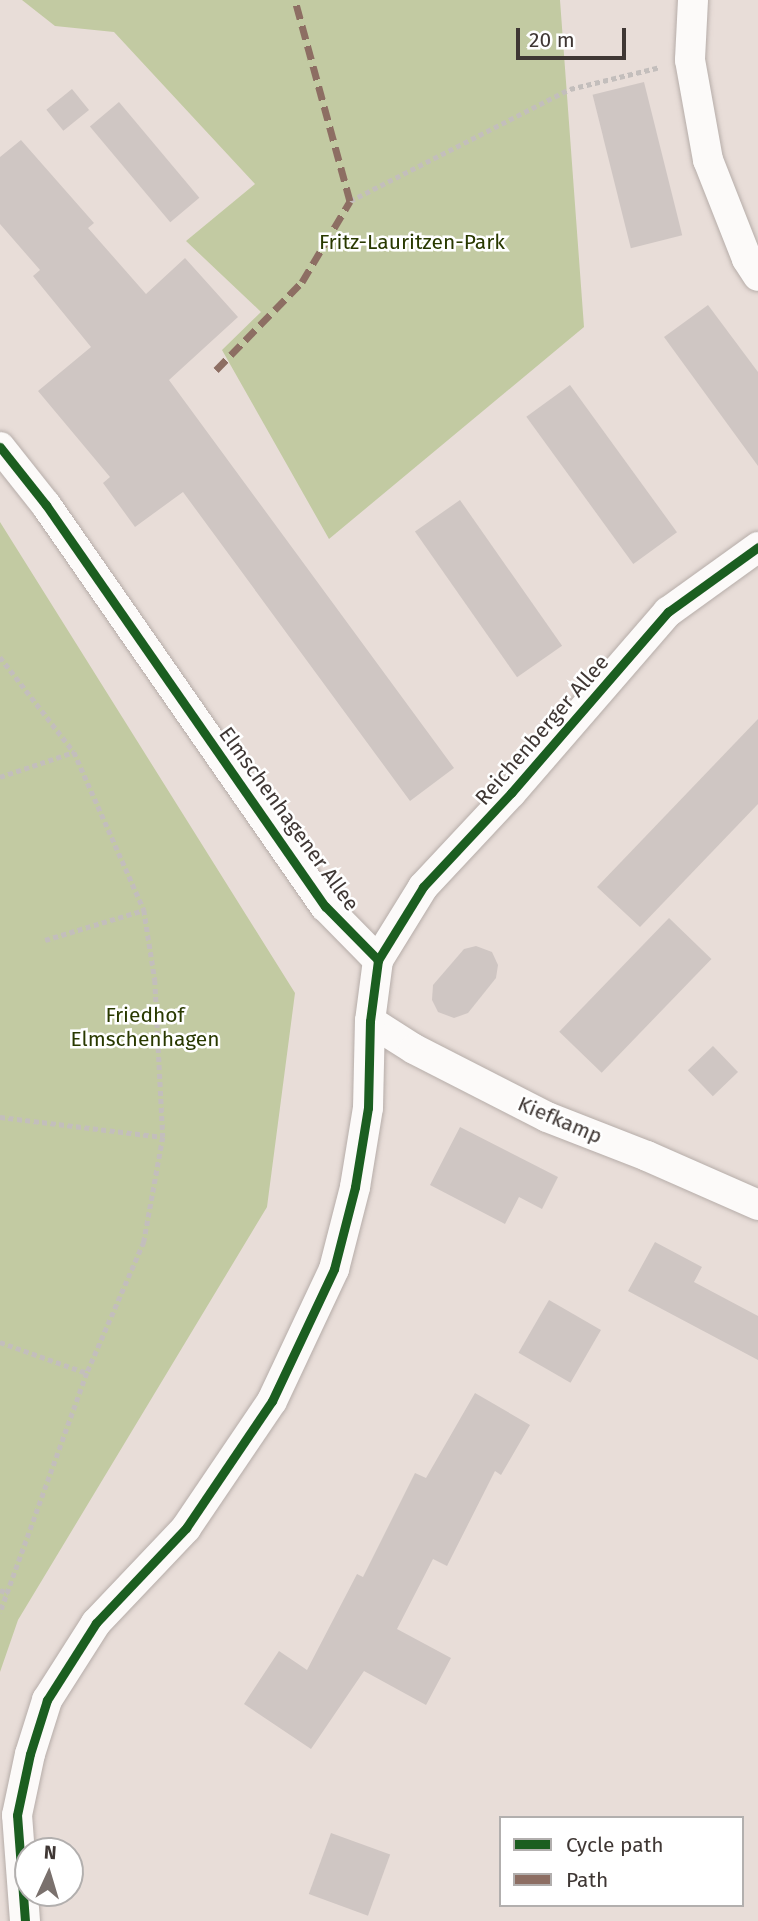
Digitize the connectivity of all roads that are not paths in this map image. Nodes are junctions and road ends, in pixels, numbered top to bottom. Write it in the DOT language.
graph roads {
  1 [pos="693,0"];
  2 [pos="758,276"];
  3 [pos="0,447"];
  4 [pos="758,547"];
  5 [pos="378,960"];
  6 [pos="370,1021"];
  7 [pos="755,1199"];
  8 [pos="25,1921"];
  1 -- 2 [label="street"];
  3 -- 5 [label="street, Elmschenhagener Allee"];
  4 -- 5 [label="street, Reichenberger Allee"];
  5 -- 6 [label="street"];
  6 -- 7 [label="street, Kiefkamp"];
  6 -- 8 [label="street"];
}
